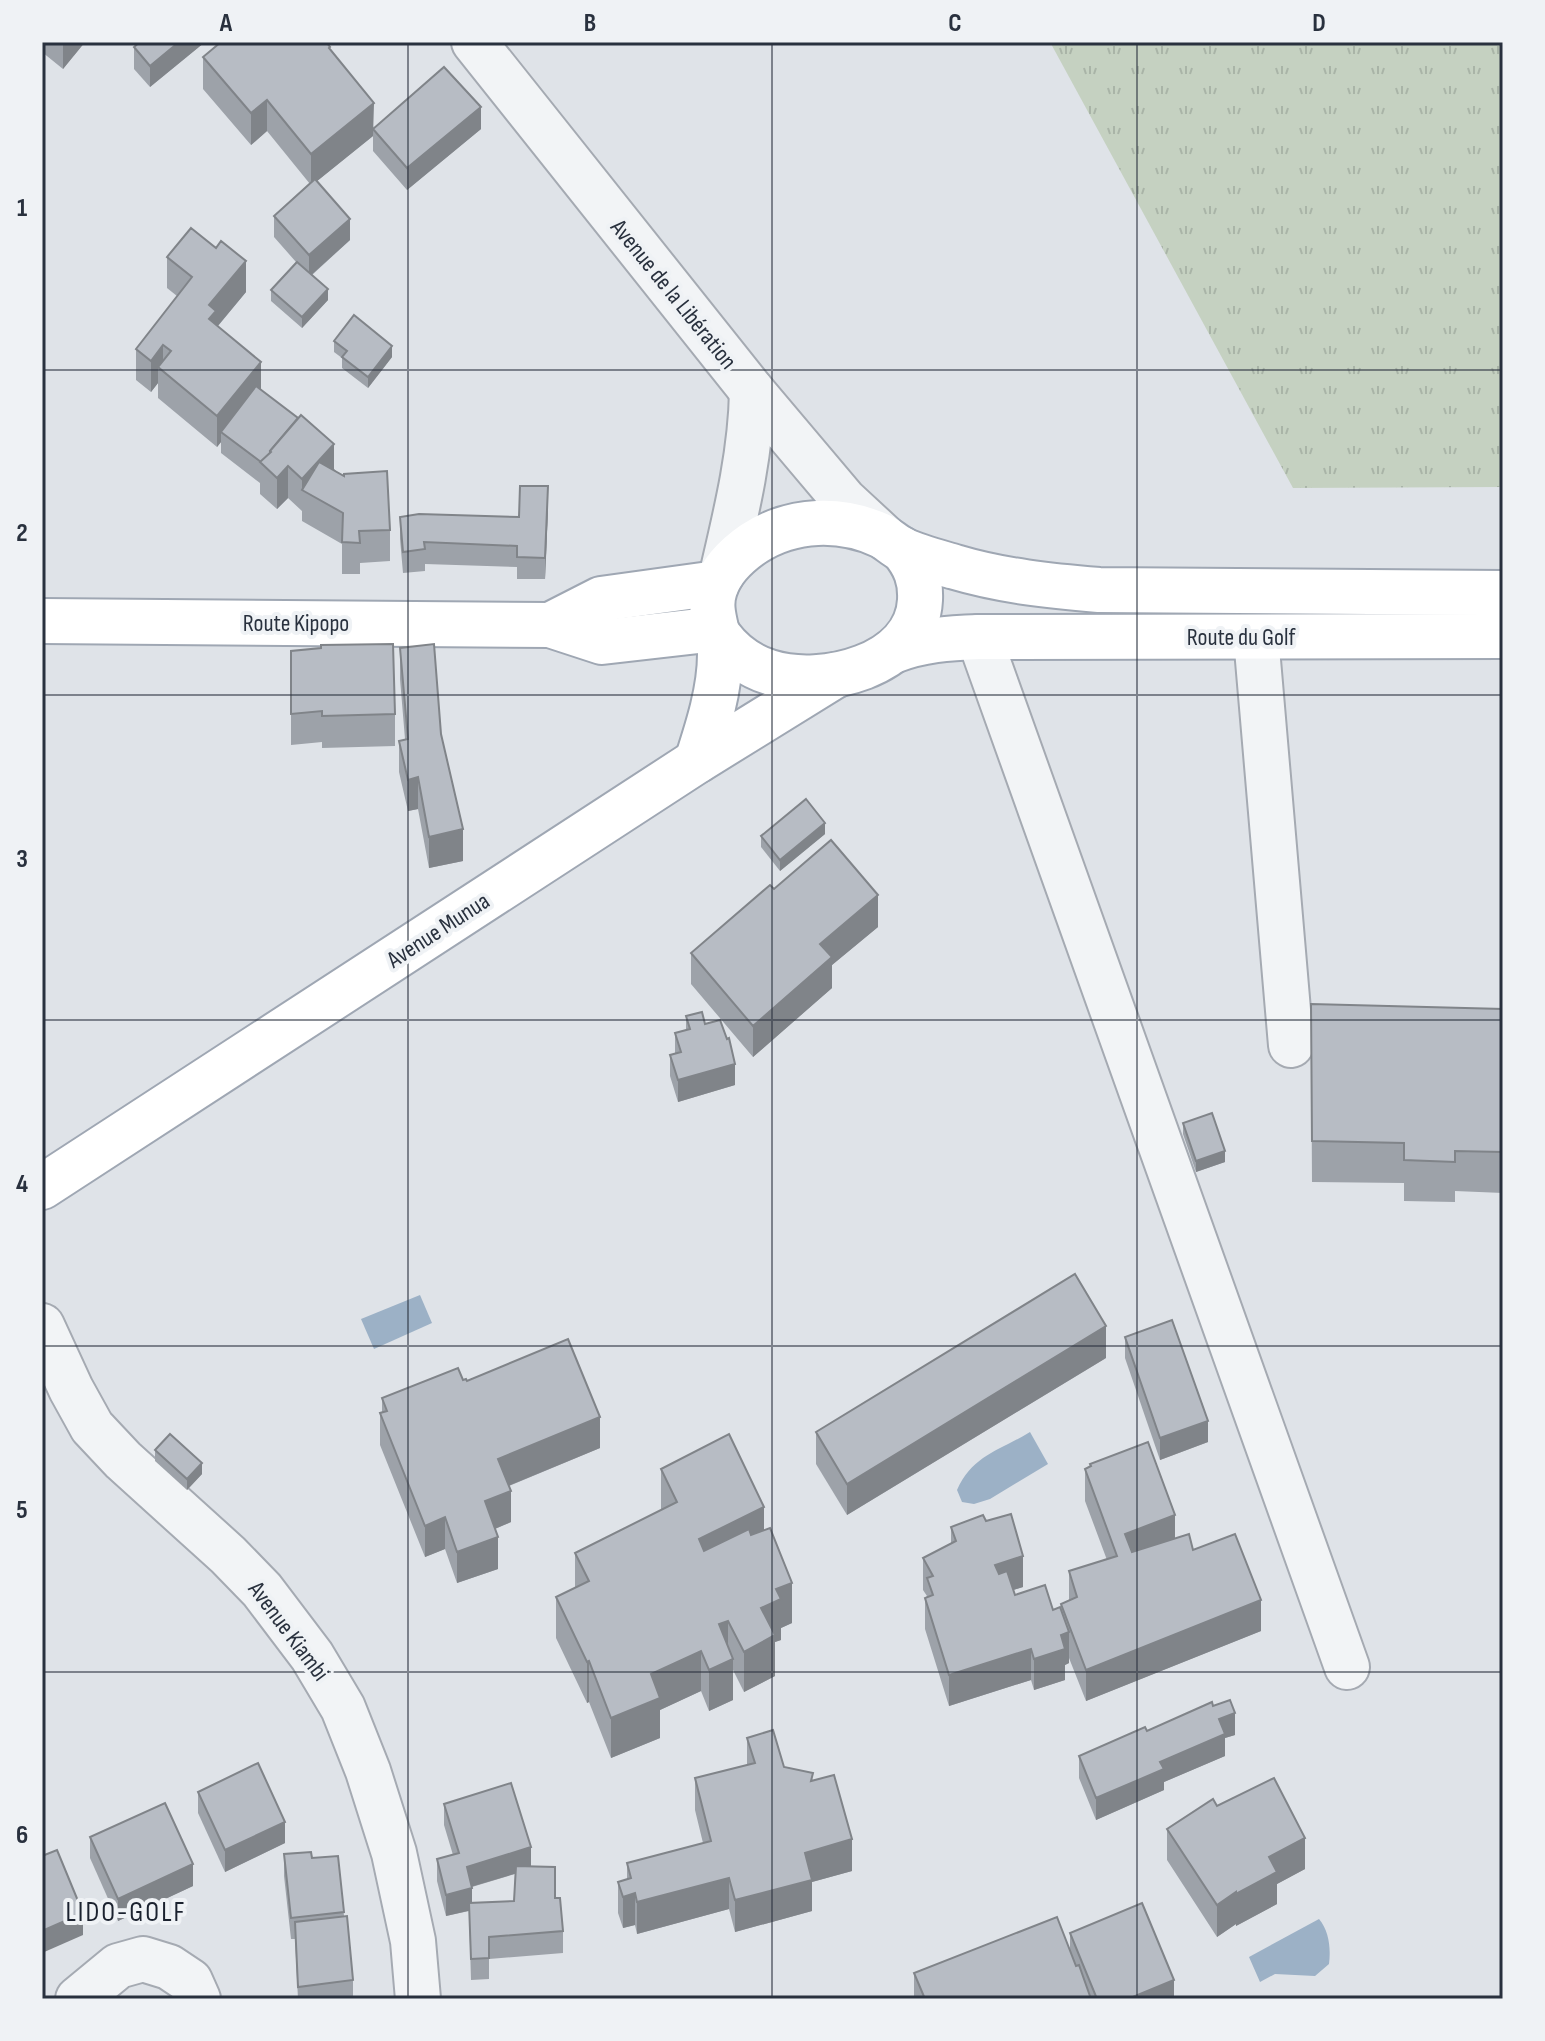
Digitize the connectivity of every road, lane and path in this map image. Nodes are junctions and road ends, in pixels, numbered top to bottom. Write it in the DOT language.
graph roads {
  1 [pos="474,42"];
  2 [pos="752,391"];
  3 [pos="893,543"];
  4 [pos="719,578"];
  5 [pos="1503,593"];
  6 [pos="42,621"];
  7 [pos="550,625"];
  8 [pos="718,633"];
  9 [pos="1503,636"];
  10 [pos="979,637"];
  11 [pos="1256,637"];
  12 [pos="861,665"];
  13 [pos="697,761"];
  14 [pos="1291,1045"];
  15 [pos="42,1187"];
  16 [pos="42,1326"];
  17 [pos="1347,1667"];
  18 [pos="78,1999"];
  19 [pos="198,1999"];
  20 [pos="418,1999"];
  1 -- 2 [label="street, Avenue de la Libération"];
  2 -- 3 [label="street, Avenue de la Libération"];
  2 -- 4 [label="street"];
  3 -- 4 [label="main road"];
  3 -- 5 [label="main road"];
  3 -- 12 [label="main road"];
  4 -- 7 [label="main road, Route Kipopo"];
  4 -- 8 [label="main road"];
  6 -- 7 [label="main road, Route Kipopo"];
  7 -- 8 [label="main road, Route Kipopo"];
  8 -- 12 [label="main road"];
  8 -- 13 [label="main road"];
  9 -- 11 [label="main road, Route du Golf"];
  10 -- 11 [label="main road, Route du Golf"];
  10 -- 12 [label="main road"];
  10 -- 17 [label="street"];
  11 -- 14 [label="street"];
  12 -- 13 [label="main road, Avenue Munua"];
  13 -- 15 [label="main road, Avenue Munua"];
  16 -- 20 [label="street, Avenue Kiambi"];
  18 -- 19 [label="street"];
}
